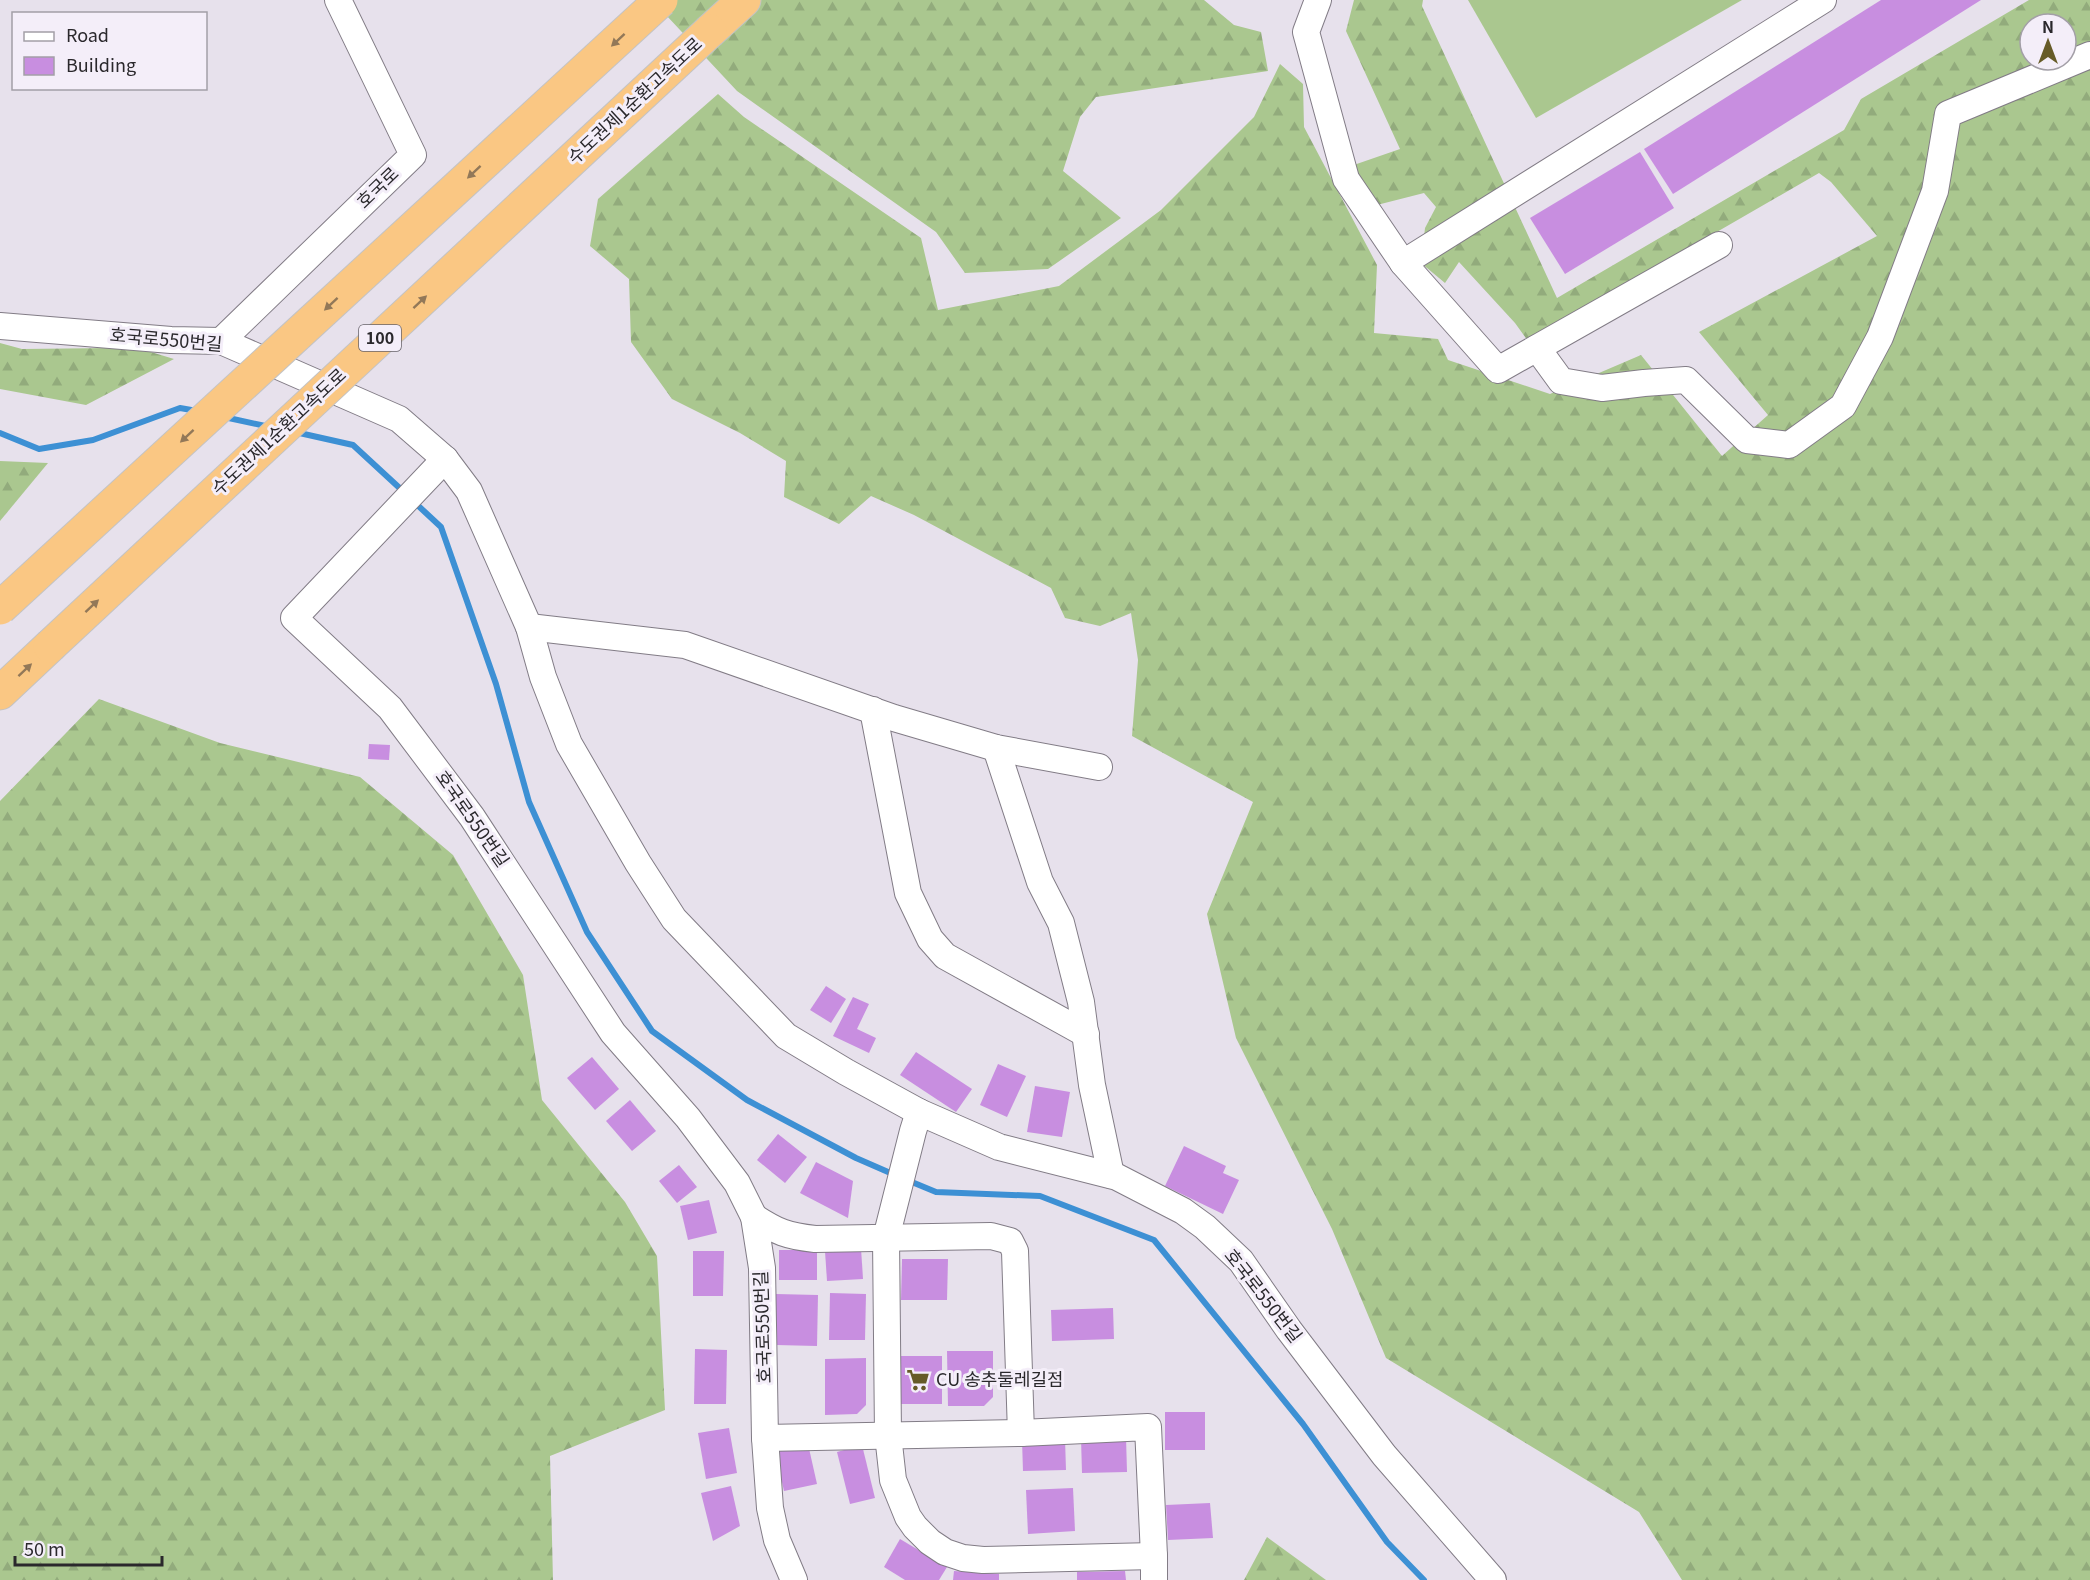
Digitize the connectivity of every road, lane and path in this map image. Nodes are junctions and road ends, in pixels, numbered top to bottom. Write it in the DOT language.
graph roads {
  1 [pos="338,0"];
  2 [pos="661,0"];
  3 [pos="744,0"];
  4 [pos="1318,0"];
  5 [pos="1823,0"];
  6 [pos="2090,55"];
  7 [pos="1719,245"];
  8 [pos="1403,263"];
  9 [pos="0,326"];
  10 [pos="221,341"];
  11 [pos="1537,348"];
  12 [pos="445,459"];
  13 [pos="0,608"];
  14 [pos="529,627"];
  15 [pos="0,693"];
  16 [pos="873,710"];
  17 [pos="996,748"];
  18 [pos="1099,767"];
  19 [pos="1086,1034"];
  20 [pos="916,1122"];
  21 [pos="1111,1175"];
  22 [pos="754,1216"];
  23 [pos="888,1228"];
  24 [pos="1021,1433"];
  25 [pos="888,1435"];
  26 [pos="765,1438"];
  27 [pos="1154,1568"];
  28 [pos="794,1580"];
  29 [pos="1493,1580"];
  1 -- 10 [label="street, 호국로"];
  2 -- 13 [label="highway, one-way, bridge"];
  15 -- 3 [label="highway, 수도권제1순환고속도로 / 100, one-way, bridge"];
  4 -- 8 [label="street"];
  5 -- 8 [label="street"];
  6 -- 11 [label="street"];
  7 -- 11 [label="street"];
  8 -- 11 [label="street"];
  9 -- 10 [label="street, 호국로550번길"];
  10 -- 12 [label="street, 호국로550번길"];
  12 -- 14 [label="street, 호국로550번길"];
  12 -- 22 [label="street, 호국로550번길"];
  14 -- 16 [label="street"];
  14 -- 20 [label="street, 호국로550번길"];
  16 -- 17 [label="street"];
  16 -- 19 [label="street"];
  17 -- 18 [label="street"];
  17 -- 19 [label="street"];
  19 -- 21 [label="street"];
  20 -- 21 [label="street, 호국로550번길"];
  20 -- 23 [label="street"];
  21 -- 29 [label="street, 호국로550번길"];
  22 -- 23 [label="street, 호국로550번길"];
  22 -- 26 [label="street, 호국로550번길"];
  23 -- 24 [label="street, 호국로550번길"];
  23 -- 25 [label="street"];
  24 -- 25 [label="street"];
  24 -- 27 [label="street"];
  25 -- 26 [label="street"];
  25 -- 27 [label="street"];
  26 -- 28 [label="street, 호국로550번길"];
}
